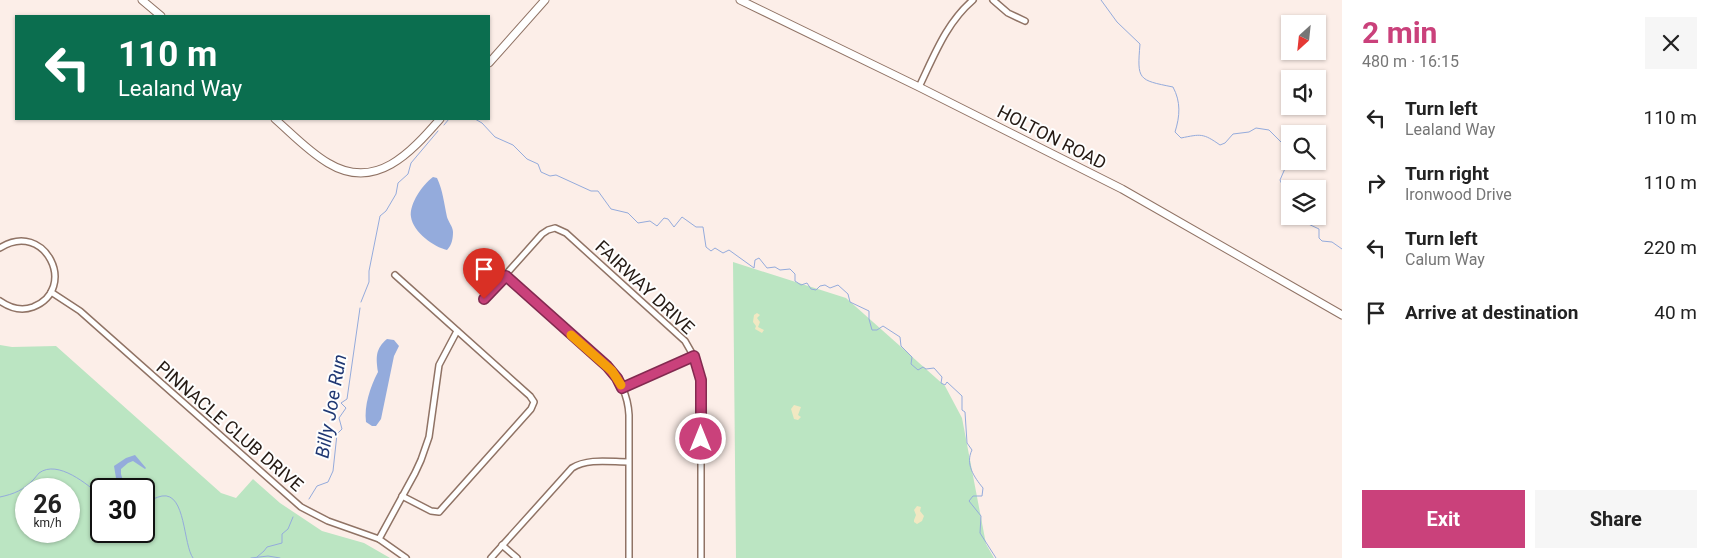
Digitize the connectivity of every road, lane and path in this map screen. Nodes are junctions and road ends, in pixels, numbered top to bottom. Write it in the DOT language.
graph roads {
  1 [pos="142,0"];
  2 [pos="545,0"];
  3 [pos="740,0"];
  4 [pos="973,0"];
  5 [pos="993,0"];
  6 [pos="160,15"];
  7 [pos="1024,21"];
  8 [pos="490,62"];
  9 [pos="919,87"];
  10 [pos="277,120"];
  11 [pos="439,120"];
  12 [pos="0,248"];
  13 [pos="395,274"];
  14 [pos="506,276"];
  15 [pos="51,292"];
  16 [pos="484,299"];
  17 [pos="0,301"];
  18 [pos="1342,316"];
  19 [pos="458,331"];
  20 [pos="694,356"];
  21 [pos="622,388"];
  22 [pos="628,462"];
  23 [pos="402,496"];
  24 [pos="379,539"];
  25 [pos="502,545"];
  26 [pos="406,558"];
  27 [pos="491,558"];
  28 [pos="517,558"];
  29 [pos="629,558"];
  30 [pos="701,558"];
  1 -- 6 [label="street"];
  2 -- 8 [label="street"];
  3 -- 9 [label="street, HOLTON ROAD"];
  4 -- 9 [label="street"];
  5 -- 7 [label="street"];
  9 -- 18 [label="street, HOLTON ROAD"];
  10 -- 11 [label="street"];
  12 -- 15 [label="street"];
  13 -- 19 [label="street"];
  14 -- 16 [label="street"];
  14 -- 20 [label="street, FAIRWAY DRIVE"];
  14 -- 21 [label="street"];
  15 -- 17 [label="street"];
  15 -- 24 [label="street, PINNACLE CLUB DRIVE"];
  19 -- 23 [label="street"];
  19 -- 23 [label="street"];
  20 -- 21 [label="street"];
  20 -- 30 [label="street, FAIRWAY DRIVE"];
  21 -- 22 [label="street"];
  22 -- 25 [label="street"];
  22 -- 29 [label="street"];
  23 -- 24 [label="street"];
  24 -- 26 [label="street, PINNACLE CLUB DRIVE"];
  25 -- 27 [label="street"];
  25 -- 28 [label="street"];
}
